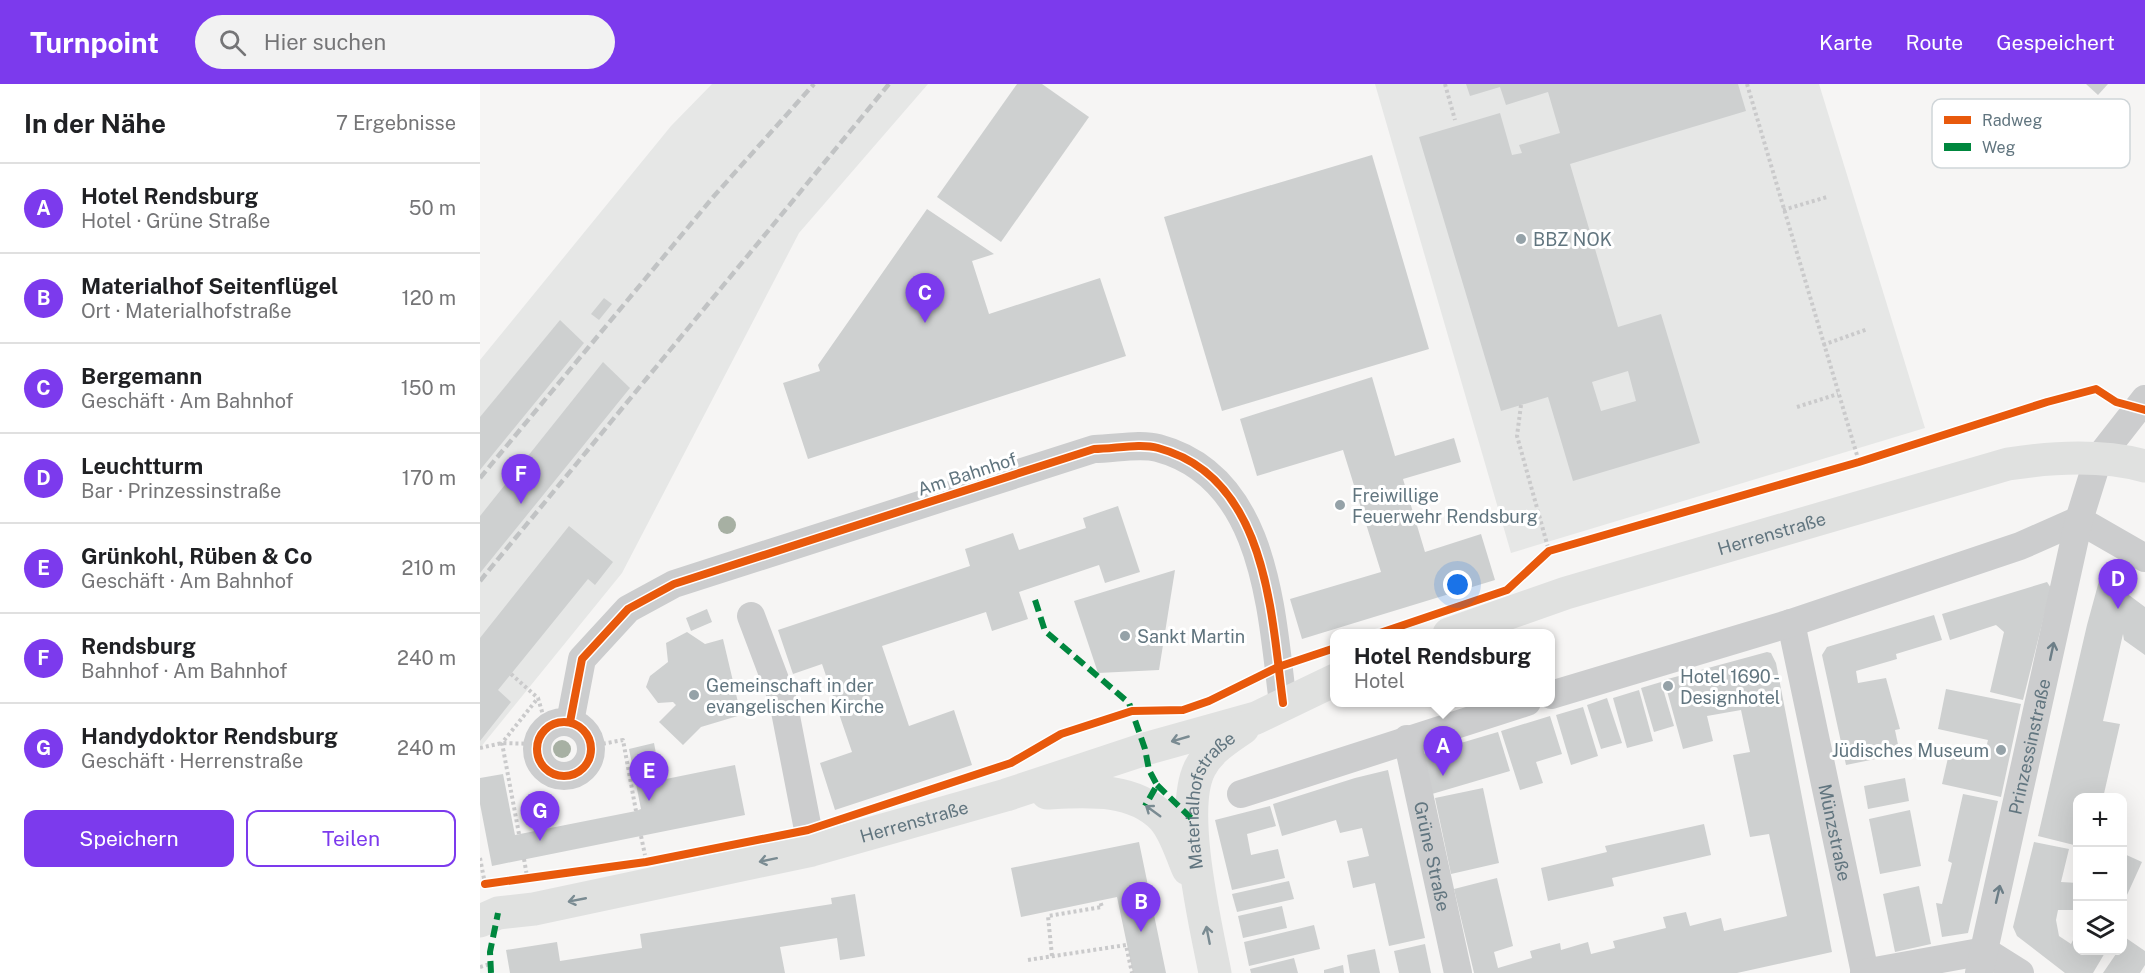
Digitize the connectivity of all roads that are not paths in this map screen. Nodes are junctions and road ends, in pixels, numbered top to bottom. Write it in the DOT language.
graph roads {
  1 [pos="2145,399"];
  2 [pos="2098,459"];
  3 [pos="2145,466"];
  4 [pos="2079,520"];
  5 [pos="2145,558"];
  6 [pos="751,616"];
  7 [pos="1791,623"];
  8 [pos="1461,629"];
  9 [pos="1330,682"];
  10 [pos="1555,694"];
  11 [pos="1511,707"];
  12 [pos="1270,710"];
  13 [pos="551,732"];
  14 [pos="1407,739"];
  15 [pos="1241,794"];
  16 [pos="1006,795"];
  17 [pos="812,850"];
  18 [pos="1200,898"];
  19 [pos="486,908"];
  20 [pos="1982,962"];
  21 [pos="1215,973"];
  22 [pos="1458,973"];
  23 [pos="1865,973"];
  24 [pos="2020,973"];
  1 -- 2 [label="street"];
  2 -- 3 [label="main road, Herrenstraße"];
  2 -- 4 [label="street, Prinzessinstraße"];
  2 -- 8 [label="main road, Herrenstraße"];
  4 -- 5 [label="street"];
  4 -- 7 [label="street"];
  20 -- 4 [label="street, Prinzessinstraße, one-way"];
  6 -- 17 [label="street"];
  7 -- 10 [label="street"];
  7 -- 23 [label="street, Münzstraße"];
  9 -- 12 [label="main road, Herrenstraße"];
  11 -- 14 [label="street"];
  12 -- 13 [label="street, Am Bahnhof"];
  12 -- 16 [label="main road, Herrenstraße, one-way"];
  12 -- 18 [label="main road, Materialhofstraße"];
  13 -- 13 [label="street"];
  14 -- 15 [label="street"];
  14 -- 22 [label="street, Grüne Straße"];
  16 -- 17 [label="main road, Herrenstraße"];
  18 -- 16 [label="main road, Materialhofstraße, one-way"];
  17 -- 19 [label="main road, Herrenstraße, one-way"];
  21 -- 18 [label="main road, Materialhofstraße, one-way"];
  20 -- 23 [label="street"];
  20 -- 24 [label="street"];
}
